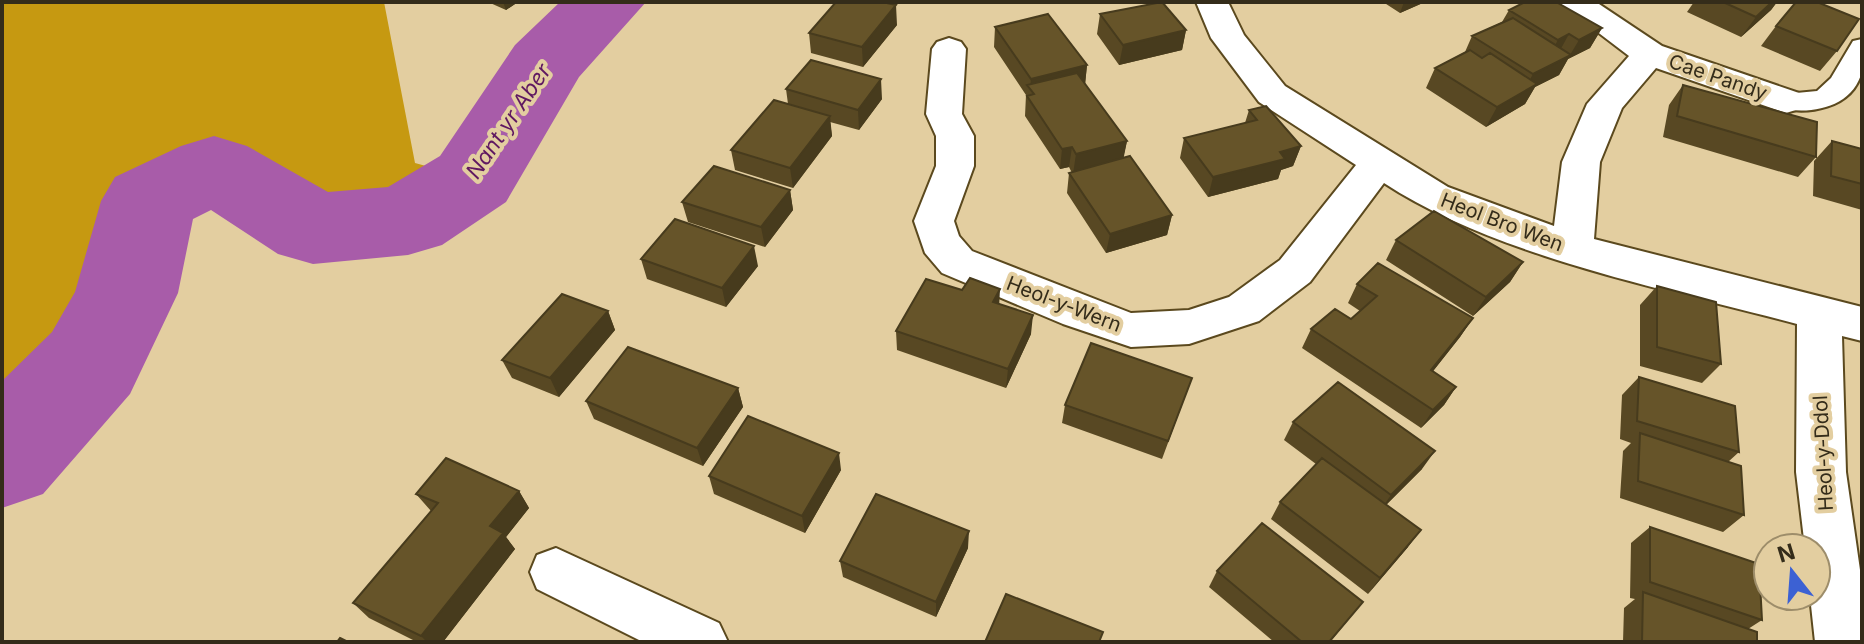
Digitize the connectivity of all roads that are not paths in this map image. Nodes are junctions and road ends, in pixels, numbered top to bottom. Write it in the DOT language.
graph roads {
  1 [pos="1212,2"];
  2 [pos="1574,2"];
  3 [pos="1862,47"];
  4 [pos="949,49"];
  5 [pos="1650,54"];
  6 [pos="1786,101"];
  7 [pos="1379,162"];
  8 [pos="1572,249"];
  9 [pos="1840,318"];
  10 [pos="556,572"];
  11 [pos="700,642"];
  12 [pos="1843,642"];
  1 -- 7 [label="street, Heol Bro Wen"];
  2 -- 5 [label="street, Cae Pandy"];
  3 -- 6 [label="lane"];
  4 -- 7 [label="street, Heol-y-Wern"];
  5 -- 6 [label="street, Cae Pandy"];
  5 -- 8 [label="street, Cae Pandy"];
  7 -- 8 [label="street, Heol Bro Wen"];
  8 -- 9 [label="street, Heol Bro Wen"];
  9 -- 12 [label="street, Heol-y-Ddol"];
  10 -- 11 [label="street"];
}
